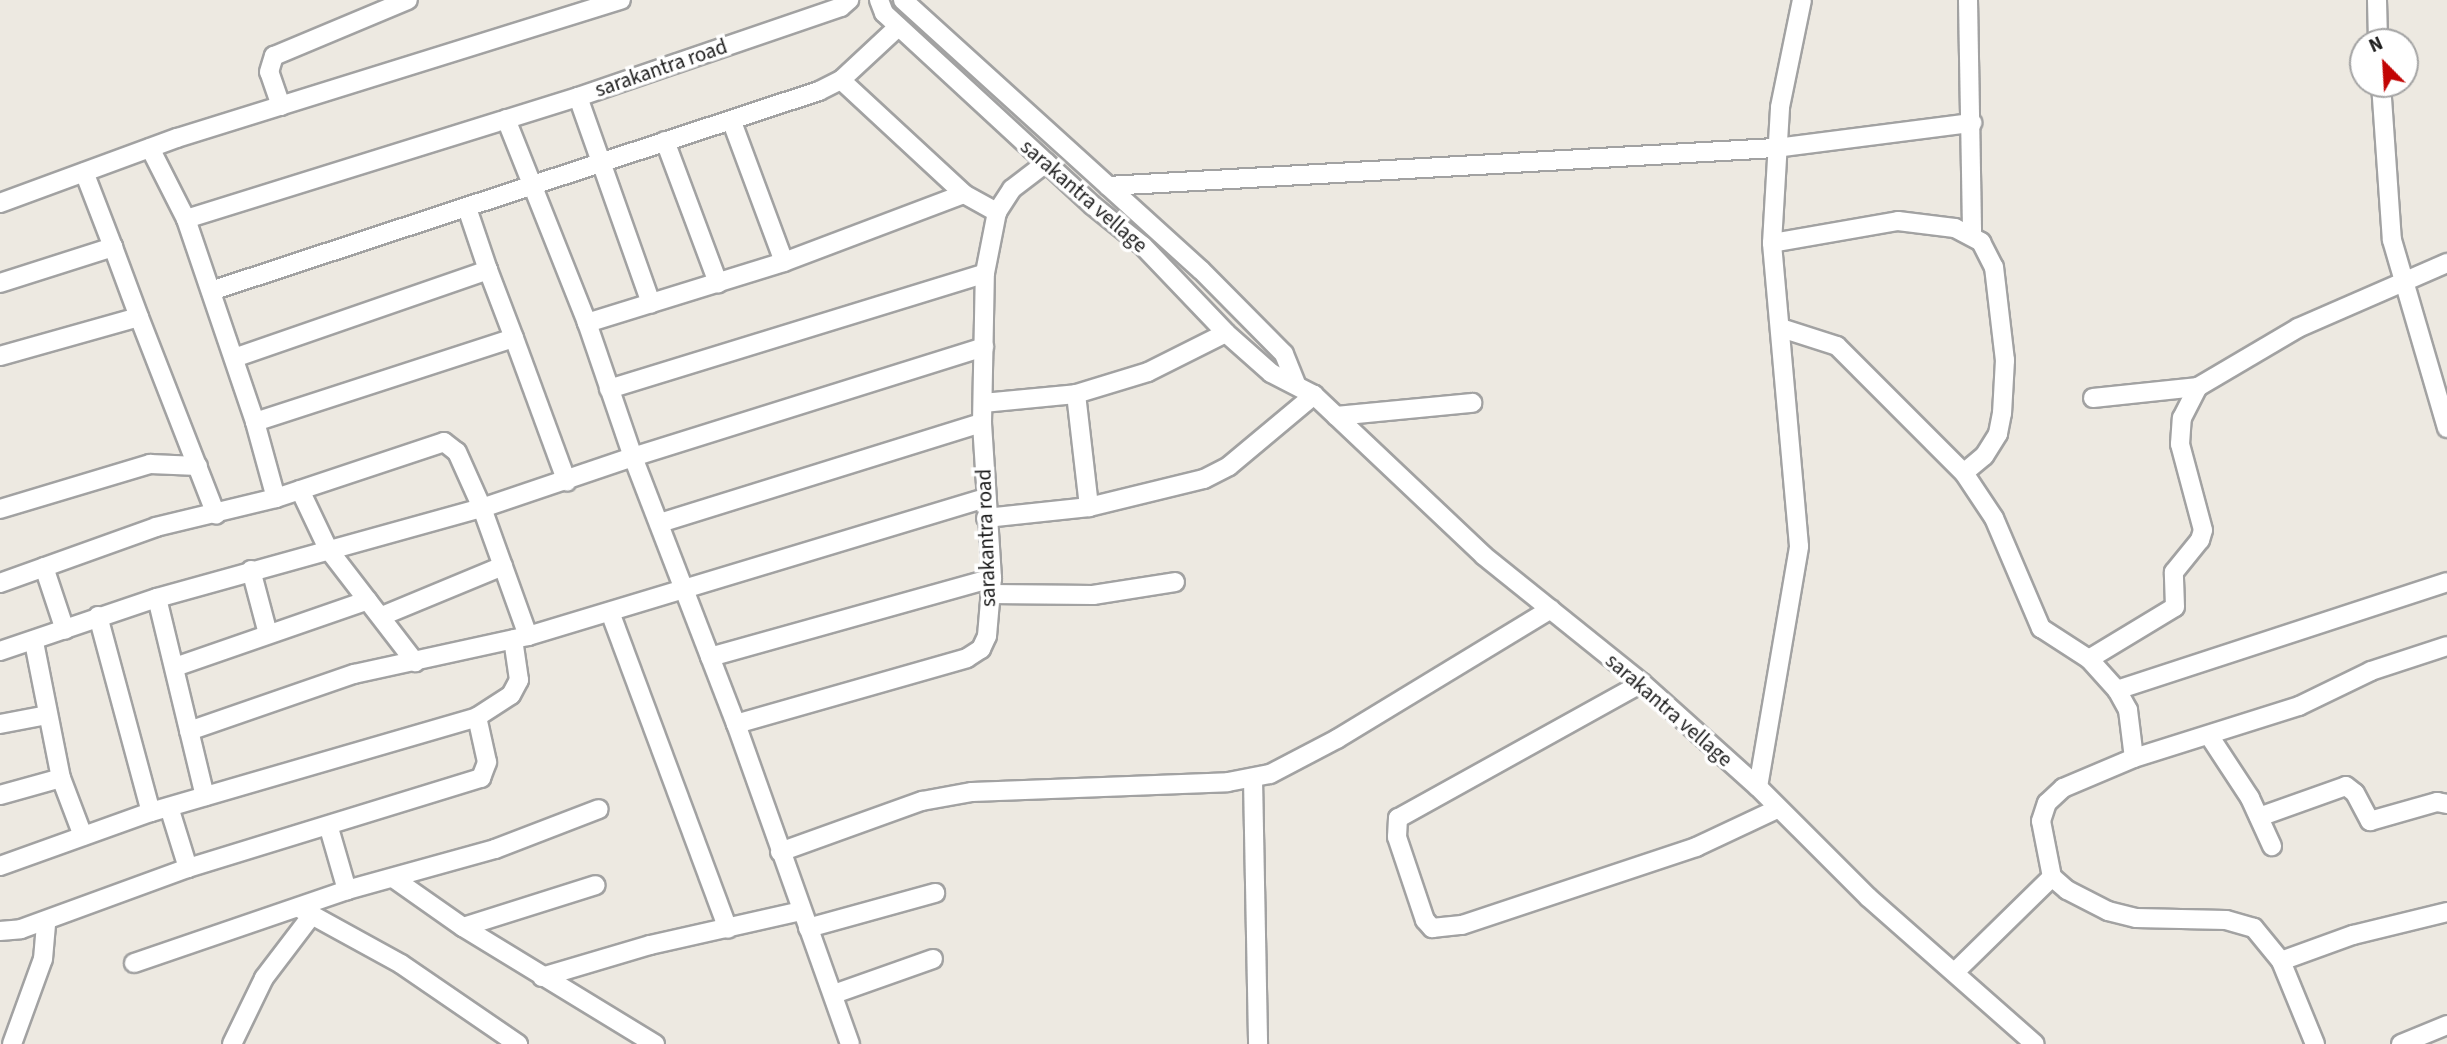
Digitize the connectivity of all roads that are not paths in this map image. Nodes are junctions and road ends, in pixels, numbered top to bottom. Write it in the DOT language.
graph roads {
  1 [pos="408,0"];
  2 [pos="621,0"];
  3 [pos="849,0"];
  4 [pos="879,0"];
  5 [pos="903,0"];
  6 [pos="1802,0"];
  7 [pos="1968,0"];
  8 [pos="2377,0"];
  9 [pos="898,27"];
  10 [pos="2378,28"];
  11 [pos="841,80"];
  12 [pos="578,97"];
  13 [pos="2382,98"];
  14 [pos="281,106"];
  15 [pos="506,119"];
  16 [pos="732,122"];
  17 [pos="1972,123"];
  18 [pos="665,141"];
  19 [pos="150,148"];
  20 [pos="1776,148"];
  21 [pos="600,161"];
  22 [pos="1046,163"];
  23 [pos="84,172"];
  24 [pos="532,185"];
  25 [pos="1108,186"];
  26 [pos="964,194"];
  27 [pos="0,203"];
  28 [pos="467,208"];
  29 [pos="997,212"];
  30 [pos="186,219"];
  31 [pos="1972,234"];
  32 [pos="1772,243"];
  33 [pos="113,247"];
  34 [pos="784,262"];
  35 [pos="2447,263"];
  36 [pos="488,270"];
  37 [pos="985,273"];
  38 [pos="2406,280"];
  39 [pos="0,283"];
  40 [pos="718,283"];
  41 [pos="211,291"];
  42 [pos="651,303"];
  43 [pos="139,317"];
  44 [pos="587,323"];
  45 [pos="1781,328"];
  46 [pos="1226,334"];
  47 [pos="514,338"];
  48 [pos="984,347"];
  49 [pos="0,356"];
  50 [pos="234,358"];
  51 [pos="1296,383"];
  52 [pos="2198,387"];
  53 [pos="609,389"];
  54 [pos="1076,394"];
  55 [pos="1314,395"];
  56 [pos="2094,398"];
  57 [pos="1472,403"];
  58 [pos="983,404"];
  59 [pos="1336,416"];
  60 [pos="255,422"];
  61 [pos="982,424"];
  62 [pos="2447,428"];
  63 [pos="633,457"];
  64 [pos="198,466"];
  65 [pos="1964,473"];
  66 [pos="567,482"];
  67 [pos="300,490"];
  68 [pos="276,498"];
  69 [pos="985,498"];
  70 [pos="1089,507"];
  71 [pos="482,508"];
  72 [pos="0,509"];
  73 [pos="216,514"];
  74 [pos="986,518"];
  75 [pos="660,523"];
  76 [pos="328,549"];
  77 [pos="503,566"];
  78 [pos="44,567"];
  79 [pos="251,570"];
  80 [pos="1175,582"];
  81 [pos="2447,582"];
  82 [pos="0,583"];
  83 [pos="991,586"];
  84 [pos="683,591"];
  85 [pos="157,598"];
  86 [pos="368,600"];
  87 [pos="1551,610"];
  88 [pos="610,612"];
  89 [pos="382,616"];
  90 [pos="99,617"];
  91 [pos="65,630"];
  92 [pos="268,634"];
  93 [pos="520,638"];
  94 [pos="34,642"];
  95 [pos="2447,646"];
  96 [pos="0,651"];
  97 [pos="710,657"];
  98 [pos="2089,659"];
  99 [pos="415,662"];
  100 [pos="175,667"];
  101 [pos="1642,683"];
  102 [pos="2117,690"];
  103 [pos="47,715"];
  104 [pos="477,717"];
  105 [pos="0,724"];
  106 [pos="736,724"];
  107 [pos="189,731"];
  108 [pos="2210,737"];
  109 [pos="2134,758"];
  110 [pos="61,778"];
  111 [pos="1254,779"];
  112 [pos="1758,787"];
  113 [pos="0,795"];
  114 [pos="205,796"];
  115 [pos="2447,804"];
  116 [pos="169,807"];
  117 [pos="599,809"];
  118 [pos="1777,809"];
  119 [pos="151,812"];
  120 [pos="2259,817"];
  121 [pos="329,828"];
  122 [pos="83,836"];
  123 [pos="2272,846"];
  124 [pos="780,852"];
  125 [pos="0,866"];
  126 [pos="188,868"];
  127 [pos="2052,877"];
  128 [pos="393,878"];
  129 [pos="596,885"];
  130 [pos="347,890"];
  131 [pos="935,893"];
  132 [pos="801,911"];
  133 [pos="306,912"];
  134 [pos="2447,912"];
  135 [pos="46,921"];
  136 [pos="463,927"];
  137 [pos="808,928"];
  138 [pos="729,929"];
  139 [pos="0,931"];
  140 [pos="933,960"];
  141 [pos="2281,961"];
  142 [pos="134,963"];
  143 [pos="1956,971"];
  144 [pos="542,977"];
  145 [pos="834,994"];
  146 [pos="2447,1025"];
  147 [pos="12,1044"];
  148 [pos="232,1044"];
  149 [pos="518,1044"];
  150 [pos="655,1044"];
  151 [pos="850,1044"];
  152 [pos="1258,1044"];
  153 [pos="2035,1044"];
  154 [pos="2315,1044"];
  155 [pos="2401,1044"];
  1 -- 14 [label="street"];
  2 -- 14 [label="street"];
  3 -- 12 [label="street, sarakantra road"];
  4 -- 9 [label="street, sarakantra vellage"];
  5 -- 25 [label="street, sarakantra vellage"];
  6 -- 20 [label="street"];
  7 -- 17 [label="street"];
  8 -- 10 [label="street"];
  9 -- 11 [label="street"];
  9 -- 22 [label="street, sarakantra vellage"];
  11 -- 16 [label="street"];
  11 -- 26 [label="street"];
  12 -- 15 [label="street"];
  12 -- 21 [label="street, sarakantra road"];
  13 -- 38 [label="street"];
  14 -- 19 [label="street"];
  15 -- 24 [label="street"];
  15 -- 30 [label="street"];
  16 -- 18 [label="street"];
  16 -- 34 [label="street"];
  17 -- 20 [label="street"];
  17 -- 31 [label="street"];
  18 -- 21 [label="street"];
  18 -- 40 [label="street"];
  19 -- 23 [label="street"];
  19 -- 30 [label="street"];
  20 -- 25 [label="street"];
  20 -- 32 [label="street"];
  21 -- 24 [label="street"];
  21 -- 42 [label="street, sarakantra road"];
  22 -- 29 [label="street, sarakantra road"];
  22 -- 46 [label="street, sarakantra vellage"];
  23 -- 27 [label="street"];
  23 -- 33 [label="street"];
  24 -- 28 [label="street"];
  24 -- 44 [label="street"];
  25 -- 51 [label="street, sarakantra vellage"];
  26 -- 29 [label="street"];
  26 -- 34 [label="street"];
  28 -- 36 [label="street"];
  28 -- 41 [label="street"];
  29 -- 37 [label="street, sarakantra road"];
  30 -- 41 [label="street"];
  31 -- 32 [label="street"];
  31 -- 65 [label="street"];
  32 -- 45 [label="street"];
  33 -- 39 [label="street"];
  33 -- 43 [label="street"];
  34 -- 40 [label="street"];
  35 -- 38 [label="street"];
  36 -- 47 [label="street"];
  36 -- 50 [label="street"];
  37 -- 48 [label="street, sarakantra road"];
  37 -- 53 [label="street"];
  38 -- 52 [label="street"];
  38 -- 62 [label="street"];
  40 -- 42 [label="street"];
  41 -- 50 [label="street"];
  42 -- 44 [label="street"];
  43 -- 49 [label="street"];
  43 -- 64 [label="street"];
  44 -- 53 [label="street"];
  45 -- 65 [label="street"];
  45 -- 112 [label="street"];
  46 -- 51 [label="street, sarakantra vellage"];
  46 -- 54 [label="street"];
  47 -- 60 [label="street"];
  47 -- 66 [label="street"];
  48 -- 58 [label="street, sarakantra road"];
  48 -- 63 [label="street"];
  50 -- 60 [label="street"];
  51 -- 55 [label="street, sarakantra vellage"];
  52 -- 56 [label="street"];
  52 -- 98 [label="street"];
  53 -- 63 [label="street"];
  54 -- 58 [label="street"];
  54 -- 70 [label="street"];
  55 -- 59 [label="street, sarakantra vellage"];
  55 -- 70 [label="street"];
  57 -- 59 [label="street"];
  58 -- 61 [label="street, sarakantra road"];
  59 -- 87 [label="street, sarakantra vellage"];
  60 -- 68 [label="street"];
  61 -- 69 [label="street, sarakantra road"];
  61 -- 75 [label="street"];
  63 -- 66 [label="street"];
  63 -- 75 [label="street"];
  64 -- 72 [label="street"];
  64 -- 73 [label="street"];
  65 -- 98 [label="street"];
  66 -- 71 [label="street"];
  67 -- 68 [label="street"];
  67 -- 71 [label="street"];
  67 -- 76 [label="street"];
  68 -- 73 [label="street"];
  69 -- 74 [label="street, sarakantra road"];
  69 -- 84 [label="street"];
  70 -- 74 [label="street"];
  71 -- 76 [label="street"];
  71 -- 77 [label="street"];
  73 -- 78 [label="street"];
  74 -- 83 [label="street, sarakantra road"];
  75 -- 84 [label="street"];
  76 -- 79 [label="street"];
  76 -- 86 [label="street"];
  77 -- 89 [label="street"];
  77 -- 93 [label="street"];
  78 -- 82 [label="street"];
  78 -- 91 [label="street"];
  79 -- 85 [label="street"];
  79 -- 92 [label="street"];
  80 -- 83 [label="street"];
  81 -- 102 [label="street"];
  83 -- 97 [label="street"];
  83 -- 106 [label="street, sarakantra road"];
  84 -- 88 [label="street"];
  84 -- 97 [label="street"];
  85 -- 90 [label="street"];
  85 -- 100 [label="street"];
  86 -- 89 [label="street"];
  86 -- 92 [label="street"];
  87 -- 101 [label="street, sarakantra vellage"];
  87 -- 111 [label="street"];
  88 -- 93 [label="street"];
  88 -- 138 [label="street"];
  89 -- 99 [label="street"];
  90 -- 91 [label="street"];
  90 -- 119 [label="street"];
  91 -- 94 [label="street"];
  92 -- 100 [label="street"];
  93 -- 99 [label="street"];
  93 -- 104 [label="street"];
  94 -- 96 [label="street"];
  94 -- 103 [label="street"];
  95 -- 108 [label="street"];
  97 -- 106 [label="street"];
  98 -- 102 [label="street"];
  99 -- 107 [label="street"];
  100 -- 107 [label="street"];
  101 -- 112 [label="street, sarakantra vellage"];
  101 -- 118 [label="street"];
  102 -- 109 [label="street"];
  103 -- 105 [label="street"];
  103 -- 110 [label="street"];
  104 -- 114 [label="street"];
  104 -- 121 [label="street"];
  106 -- 124 [label="street"];
  107 -- 114 [label="street"];
  108 -- 109 [label="street"];
  108 -- 120 [label="street"];
  109 -- 127 [label="street"];
  110 -- 113 [label="street"];
  110 -- 122 [label="street"];
  111 -- 124 [label="street"];
  111 -- 152 [label="street"];
  112 -- 118 [label="street, sarakantra vellage"];
  114 -- 116 [label="street"];
  115 -- 120 [label="street"];
  116 -- 119 [label="street"];
  116 -- 126 [label="street"];
  117 -- 128 [label="street"];
  118 -- 143 [label="street, sarakantra vellage"];
  119 -- 122 [label="street"];
  120 -- 123 [label="street"];
  121 -- 126 [label="street"];
  121 -- 130 [label="street"];
  122 -- 125 [label="street"];
  124 -- 132 [label="street"];
  126 -- 135 [label="street"];
  127 -- 141 [label="street"];
  127 -- 143 [label="street"];
  128 -- 130 [label="street"];
  128 -- 136 [label="street"];
  129 -- 136 [label="street"];
  130 -- 133 [label="street"];
  131 -- 137 [label="street"];
  132 -- 137 [label="street"];
  132 -- 138 [label="street"];
  133 -- 142 [label="street"];
  133 -- 148 [label="street"];
  133 -- 149 [label="street"];
  134 -- 141 [label="street"];
  135 -- 139 [label="street"];
  135 -- 147 [label="street"];
  136 -- 144 [label="street"];
  137 -- 145 [label="street"];
  138 -- 144 [label="street"];
  140 -- 145 [label="street"];
  141 -- 154 [label="street"];
  143 -- 153 [label="street, sarakantra vellage"];
  144 -- 150 [label="street"];
  145 -- 151 [label="street"];
  146 -- 155 [label="street"];
}
